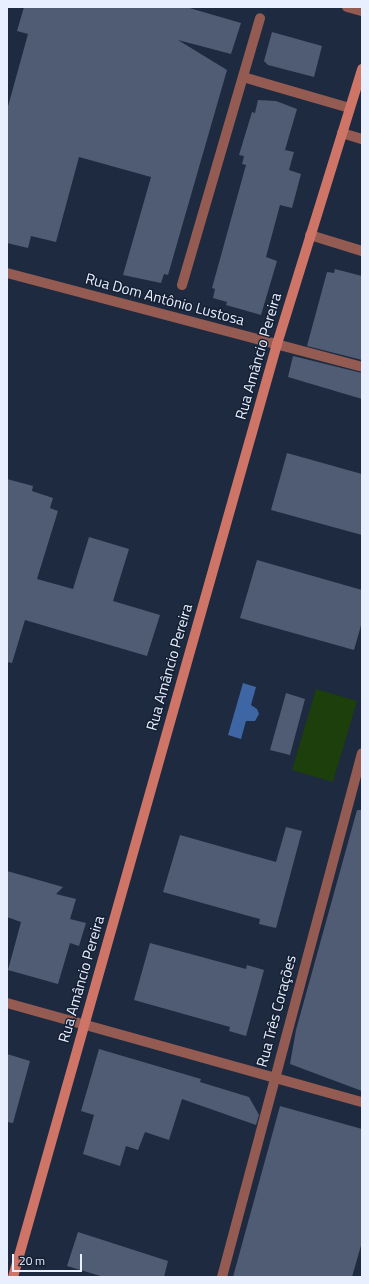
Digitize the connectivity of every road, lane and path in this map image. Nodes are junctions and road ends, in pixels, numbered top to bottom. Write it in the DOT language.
graph roads {
  1 [pos="347,7"];
  2 [pos="362,11"];
  3 [pos="260,18"];
  4 [pos="362,69"];
  5 [pos="243,77"];
  6 [pos="350,108"];
  7 [pos="342,133"];
  8 [pos="362,139"];
  9 [pos="310,235"];
  10 [pos="362,251"];
  11 [pos="7,273"];
  12 [pos="182,285"];
  13 [pos="277,344"];
  14 [pos="362,367"];
  15 [pos="362,753"];
  16 [pos="7,1003"];
  17 [pos="84,1024"];
  18 [pos="274,1077"];
  19 [pos="362,1102"];
  20 [pos="13,1277"];
  21 [pos="222,1277"];
  1 -- 2 [label="street"];
  3 -- 5 [label="street"];
  4 -- 6 [label="street, Rua Amâncio Pereira"];
  5 -- 6 [label="street"];
  5 -- 12 [label="street"];
  6 -- 7 [label="street, Rua Amâncio Pereira"];
  7 -- 8 [label="street"];
  7 -- 9 [label="street, Rua Amâncio Pereira"];
  9 -- 10 [label="street"];
  9 -- 13 [label="street, Rua Amâncio Pereira"];
  11 -- 13 [label="street, Rua Dom Antônio Lustosa"];
  13 -- 14 [label="street, Rua Dom Antônio Lustosa"];
  13 -- 17 [label="street, Rua Amâncio Pereira"];
  15 -- 18 [label="street, Rua Três Corações"];
  16 -- 17 [label="street"];
  17 -- 18 [label="street"];
  17 -- 20 [label="street, Rua Amâncio Pereira"];
  18 -- 19 [label="street"];
  18 -- 21 [label="street, Rua Três Corações"];
}
